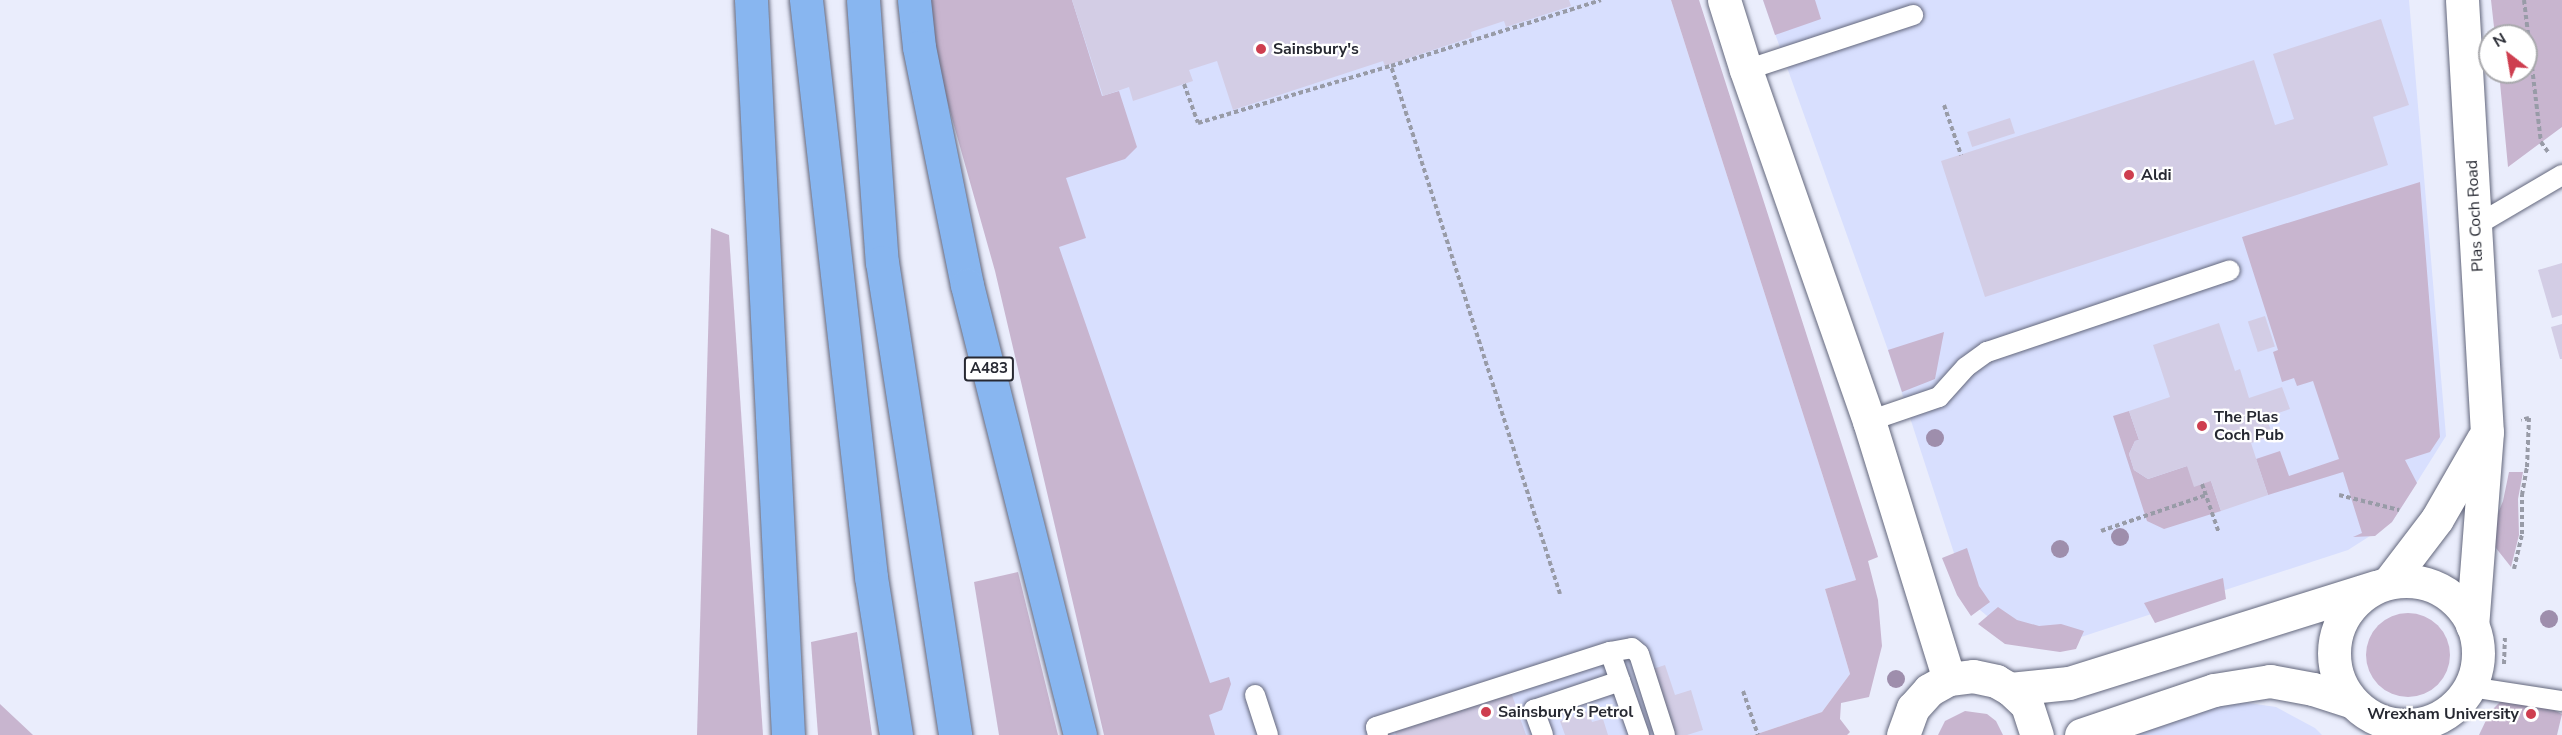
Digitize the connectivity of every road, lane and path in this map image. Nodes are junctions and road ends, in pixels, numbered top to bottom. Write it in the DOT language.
graph roads {
  1 [pos="751,0"];
  2 [pos="806,0"];
  3 [pos="863,0"];
  4 [pos="914,0"];
  5 [pos="1600,0"];
  6 [pos="1724,0"];
  7 [pos="2462,0"];
  8 [pos="2524,0"];
  9 [pos="1913,15"];
  10 [pos="1391,66"];
  11 [pos="1746,70"];
  12 [pos="1184,84"];
  13 [pos="1944,105"];
  14 [pos="1961,155"];
  15 [pos="2552,157"];
  16 [pos="2562,175"];
  17 [pos="2475,226"];
  18 [pos="2230,270"];
  19 [pos="1869,421"];
  20 [pos="2487,432"];
  21 [pos="2202,484"];
  22 [pos="2206,495"];
  23 [pos="2339,495"];
  24 [pos="2437,519"];
  25 [pos="2101,531"];
  26 [pos="2219,533"];
  27 [pos="2382,585"];
  28 [pos="1560,594"];
  29 [pos="2472,625"];
  30 [pos="1610,652"];
  31 [pos="1949,679"];
  32 [pos="1620,681"];
  33 [pos="2010,689"];
  34 [pos="1743,691"];
  35 [pos="1255,695"];
  36 [pos="2562,701"];
  37 [pos="2455,710"];
  38 [pos="2364,716"];
  39 [pos="788,735"];
  40 [pos="896,735"];
  41 [pos="955,735"];
  42 [pos="1080,735"];
  43 [pos="1268,735"];
  44 [pos="1378,735"];
  45 [pos="1543,735"];
  46 [pos="1639,735"];
  47 [pos="1665,735"];
  48 [pos="1758,735"];
  49 [pos="1903,735"];
  50 [pos="2037,735"];
  51 [pos="2081,735"];
  1 -- 39 [label="highway"];
  2 -- 40 [label="highway"];
  3 -- 41 [label="highway"];
  4 -- 42 [label="highway, A483"];
  5 -- 10 [label="path"];
  6 -- 11 [label="street"];
  7 -- 17 [label="street, Plas Coch Road"];
  8 -- 15 [label="path"];
  9 -- 11 [label="lane"];
  10 -- 12 [label="path"];
  10 -- 28 [label="path"];
  11 -- 19 [label="street"];
  13 -- 14 [label="path"];
  16 -- 17 [label="lane"];
  17 -- 20 [label="street, Plas Coch Road"];
  18 -- 19 [label="lane"];
  19 -- 31 [label="street"];
  20 -- 24 [label="street"];
  20 -- 29 [label="street, Plas Coch Road"];
  21 -- 22 [label="path"];
  22 -- 25 [label="path"];
  22 -- 26 [label="path"];
  23 -- 24 [label="path"];
  24 -- 27 [label="street"];
  27 -- 29 [label="street, Plas Coch Road"];
  27 -- 33 [label="street, Plas Coch Road"];
  27 -- 38 [label="street"];
  29 -- 37 [label="street, Plas Coch Road"];
  30 -- 32 [label="lane"];
  30 -- 44 [label="lane"];
  30 -- 47 [label="lane"];
  31 -- 33 [label="street"];
  31 -- 49 [label="street"];
  32 -- 45 [label="lane"];
  32 -- 46 [label="lane"];
  33 -- 50 [label="street"];
  34 -- 48 [label="path"];
  35 -- 43 [label="lane"];
  36 -- 37 [label="lane"];
  37 -- 38 [label="street"];
  38 -- 51 [label="street"];
}
